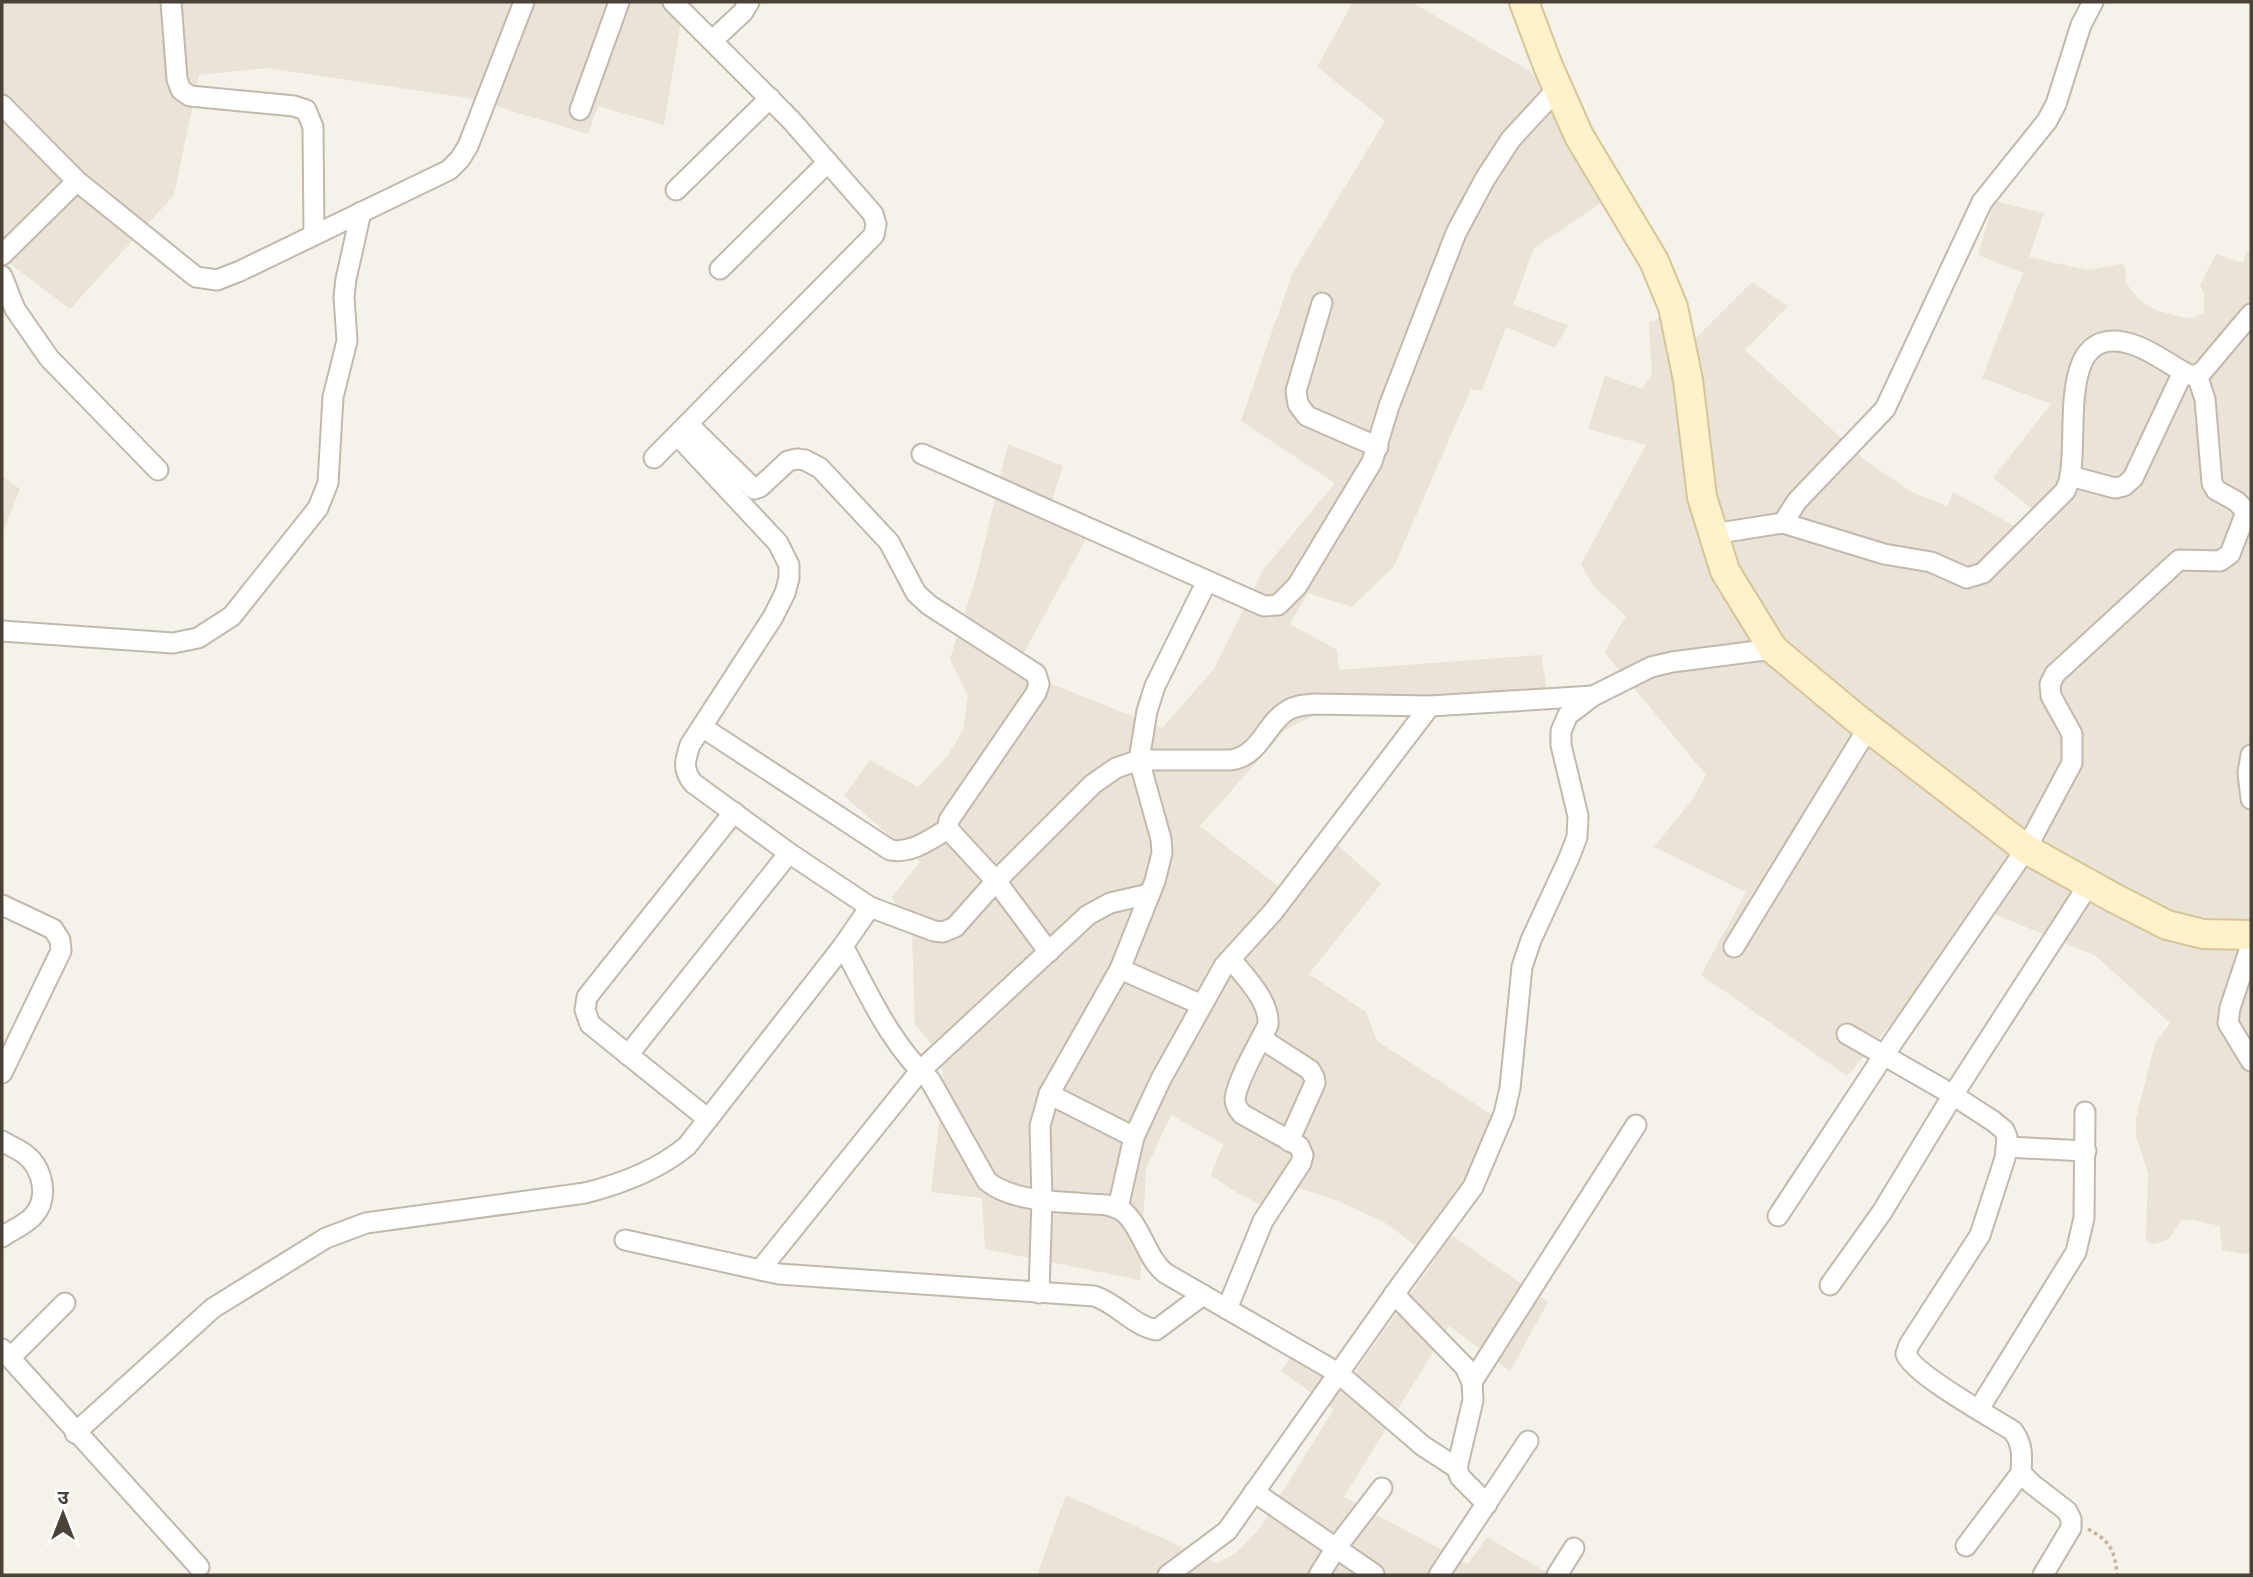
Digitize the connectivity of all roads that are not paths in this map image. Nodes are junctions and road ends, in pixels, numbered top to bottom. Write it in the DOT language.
graph roads {
  1 [pos="171,2"];
  2 [pos="524,2"];
  3 [pos="619,2"];
  4 [pos="673,2"];
  5 [pos="749,2"];
  6 [pos="1524,2"];
  7 [pos="2093,2"];
  8 [pos="713,40"];
  9 [pos="1558,88"];
  10 [pos="770,98"];
  11 [pos="580,110"];
  12 [pos="5,114"];
  13 [pos="828,162"];
  14 [pos="77,181"];
  15 [pos="676,190"];
  16 [pos="360,212"];
  17 [pos="314,235"];
  18 [pos="2,255"];
  19 [pos="720,269"];
  20 [pos="2,276"];
  21 [pos="1322,303"];
  22 [pos="2251,314"];
  23 [pos="2190,374"];
  24 [pos="682,429"];
  25 [pos="1378,447"];
  26 [pos="922,454"];
  27 [pos="654,458"];
  28 [pos="159,470"];
  29 [pos="2070,476"];
  30 [pos="1783,523"];
  31 [pos="1713,534"];
  32 [pos="1207,581"];
  33 [pos="2,631"];
  34 [pos="1773,649"];
  35 [pos="1593,695"];
  36 [pos="1430,706"];
  37 [pos="702,727"];
  38 [pos="1868,728"];
  39 [pos="2251,755"];
  40 [pos="1139,760"];
  41 [pos="2251,799"];
  42 [pos="734,812"];
  43 [pos="948,830"];
  44 [pos="2026,849"];
  45 [pos="789,853"];
  46 [pos="996,881"];
  47 [pos="2089,884"];
  48 [pos="1149,894"];
  49 [pos="2,905"];
  50 [pos="870,908"];
  51 [pos="2251,935"];
  52 [pos="2251,945"];
  53 [pos="843,946"];
  54 [pos="1734,947"];
  55 [pos="1049,952"];
  56 [pos="1231,959"];
  57 [pos="1120,969"];
  58 [pos="1202,1005"];
  59 [pos="1847,1034"];
  60 [pos="1262,1039"];
  61 [pos="628,1055"];
  62 [pos="1884,1055"];
  63 [pos="2251,1061"];
  64 [pos="920,1071"];
  65 [pos="2,1073"];
  66 [pos="1049,1094"];
  67 [pos="1953,1096"];
  68 [pos="2085,1112"];
  69 [pos="708,1119"];
  70 [pos="1636,1125"];
  71 [pos="1134,1137"];
  72 [pos="2,1141"];
  73 [pos="1289,1141"];
  74 [pos="2007,1147"];
  75 [pos="2086,1151"];
  76 [pos="1042,1199"];
  77 [pos="1118,1208"];
  78 [pos="1778,1216"];
  79 [pos="2,1237"];
  80 [pos="625,1240"];
  81 [pos="760,1270"];
  82 [pos="1830,1285"];
  83 [pos="1039,1293"];
  84 [pos="1394,1294"];
  85 [pos="1203,1295"];
  86 [pos="65,1303"];
  87 [pos="1227,1309"];
  88 [pos="6,1353"];
  89 [pos="1338,1373"];
  90 [pos="1472,1382"];
  91 [pos="1979,1409"];
  92 [pos="75,1433"];
  93 [pos="1528,1441"];
  94 [pos="1457,1468"];
  95 [pos="2021,1473"];
  96 [pos="1382,1488"];
  97 [pos="1254,1492"];
  98 [pos="1487,1504"];
  99 [pos="1966,1546"];
  100 [pos="1336,1548"];
  101 [pos="1574,1548"];
  102 [pos="199,1567"];
  103 [pos="1374,1574"];
  104 [pos="1168,1575"];
  105 [pos="1319,1575"];
  106 [pos="1440,1575"];
  107 [pos="1557,1575"];
  108 [pos="2043,1575"];
  1 -- 17 [label="street"];
  2 -- 16 [label="street"];
  3 -- 11 [label="street"];
  4 -- 8 [label="street"];
  5 -- 8 [label="street"];
  6 -- 9 [label="street"];
  7 -- 30 [label="street"];
  8 -- 10 [label="street"];
  9 -- 25 [label="street"];
  9 -- 31 [label="street"];
  10 -- 13 [label="street"];
  10 -- 15 [label="street"];
  12 -- 14 [label="street"];
  13 -- 19 [label="street"];
  13 -- 24 [label="street"];
  14 -- 17 [label="street"];
  14 -- 18 [label="street"];
  16 -- 17 [label="street"];
  16 -- 33 [label="street"];
  20 -- 28 [label="street"];
  21 -- 25 [label="street"];
  22 -- 23 [label="street"];
  23 -- 29 [label="street"];
  23 -- 29 [label="street"];
  23 -- 44 [label="street"];
  24 -- 27 [label="street"];
  24 -- 37 [label="street"];
  24 -- 43 [label="street"];
  25 -- 32 [label="street"];
  26 -- 32 [label="street"];
  29 -- 30 [label="street"];
  30 -- 31 [label="street"];
  31 -- 34 [label="street"];
  32 -- 40 [label="street"];
  34 -- 35 [label="street"];
  34 -- 38 [label="street"];
  35 -- 36 [label="street"];
  35 -- 84 [label="street"];
  36 -- 40 [label="street"];
  36 -- 56 [label="street"];
  37 -- 42 [label="street"];
  37 -- 43 [label="street"];
  38 -- 44 [label="street"];
  38 -- 54 [label="street"];
  39 -- 41 [label="street"];
  40 -- 46 [label="street"];
  40 -- 48 [label="street"];
  42 -- 45 [label="street"];
  42 -- 61 [label="street"];
  43 -- 46 [label="street"];
  44 -- 47 [label="street"];
  44 -- 62 [label="street"];
  45 -- 50 [label="street"];
  45 -- 61 [label="street"];
  46 -- 50 [label="street"];
  46 -- 55 [label="street"];
  47 -- 51 [label="street"];
  47 -- 67 [label="street"];
  48 -- 55 [label="street"];
  48 -- 57 [label="street"];
  49 -- 65 [label="street"];
  50 -- 53 [label="street"];
  52 -- 63 [label="street"];
  53 -- 64 [label="street"];
  53 -- 69 [label="street"];
  55 -- 64 [label="street"];
  56 -- 58 [label="street"];
  56 -- 60 [label="street"];
  57 -- 58 [label="street"];
  57 -- 66 [label="street"];
  58 -- 71 [label="street"];
  59 -- 62 [label="street"];
  60 -- 73 [label="street"];
  60 -- 73 [label="street"];
  61 -- 69 [label="street"];
  62 -- 67 [label="street"];
  62 -- 78 [label="street"];
  64 -- 76 [label="street"];
  64 -- 81 [label="street"];
  66 -- 71 [label="street"];
  66 -- 76 [label="street"];
  67 -- 74 [label="street"];
  67 -- 82 [label="street"];
  68 -- 75 [label="street"];
  69 -- 92 [label="street"];
  70 -- 90 [label="street"];
  71 -- 77 [label="street"];
  72 -- 79 [label="street"];
  73 -- 87 [label="street"];
  74 -- 75 [label="street"];
  74 -- 91 [label="street"];
  75 -- 91 [label="street"];
  76 -- 77 [label="street"];
  76 -- 83 [label="street"];
  77 -- 85 [label="street"];
  80 -- 81 [label="street"];
  81 -- 83 [label="street"];
  83 -- 85 [label="street"];
  84 -- 89 [label="street"];
  84 -- 90 [label="street"];
  85 -- 87 [label="street"];
  86 -- 88 [label="street"];
  87 -- 89 [label="street"];
  88 -- 92 [label="street"];
  89 -- 94 [label="street"];
  89 -- 97 [label="street"];
  90 -- 94 [label="street"];
  91 -- 95 [label="street"];
  92 -- 102 [label="street"];
  93 -- 98 [label="street"];
  94 -- 98 [label="street"];
  95 -- 99 [label="street"];
  95 -- 108 [label="street"];
  96 -- 100 [label="street"];
  97 -- 100 [label="street"];
  97 -- 104 [label="street"];
  98 -- 106 [label="street"];
  100 -- 103 [label="street"];
  100 -- 105 [label="street"];
  101 -- 107 [label="street"];
}
